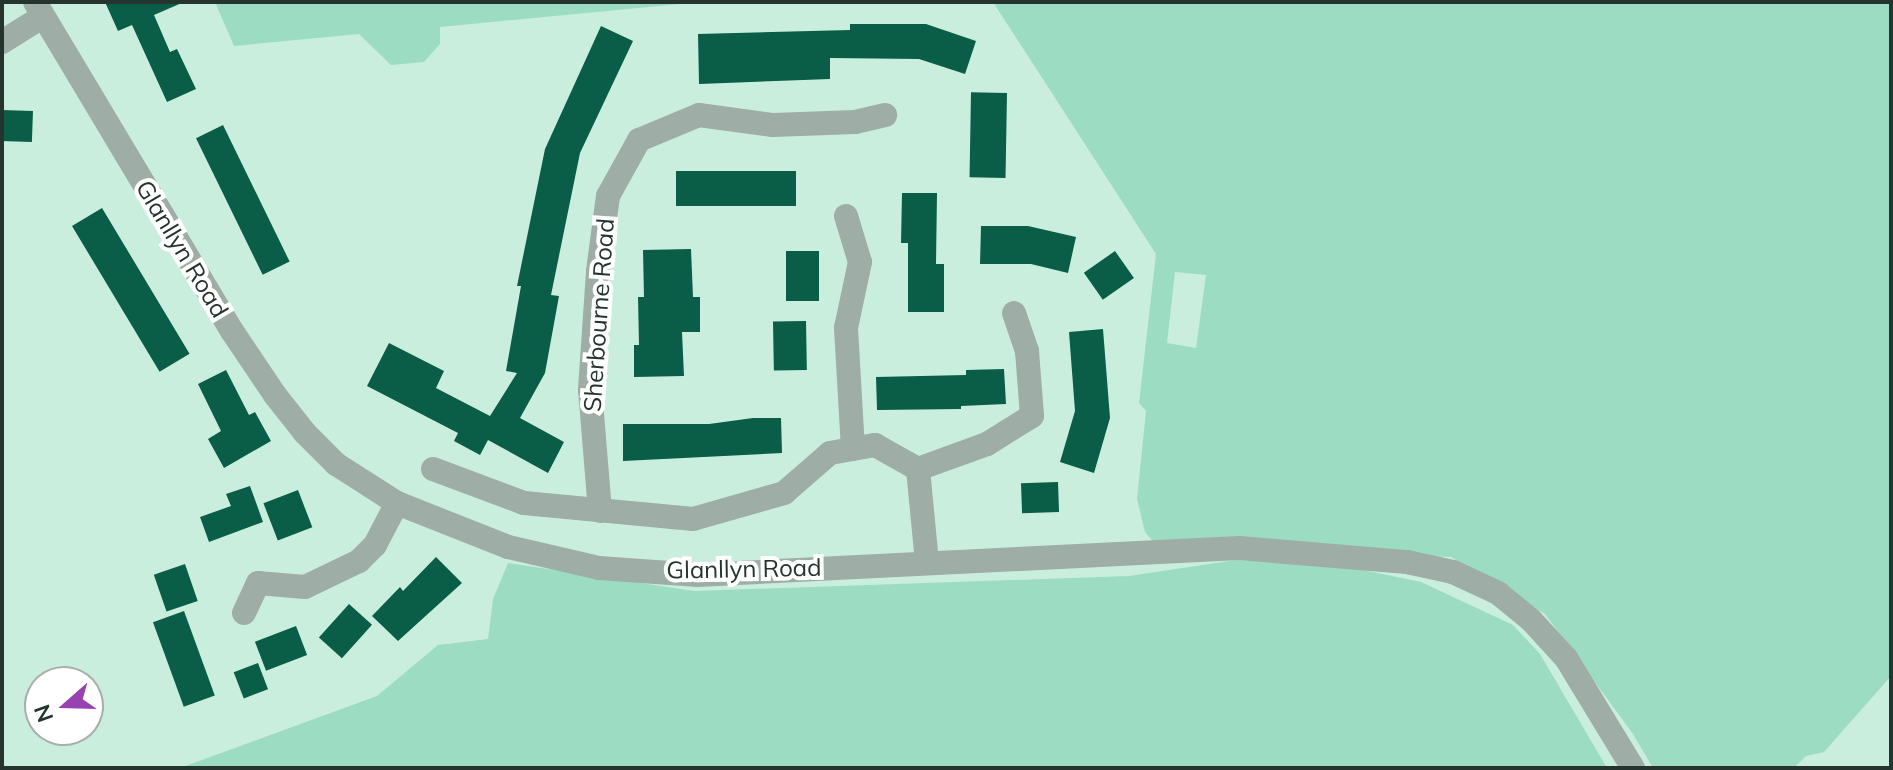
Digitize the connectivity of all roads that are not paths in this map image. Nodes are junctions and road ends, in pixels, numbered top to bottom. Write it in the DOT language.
graph roads {
  1 [pos="39,10"];
  2 [pos="2,42"];
  3 [pos="885,115"];
  4 [pos="846,216"];
  5 [pos="1014,313"];
  6 [pos="853,449"];
  7 [pos="433,469"];
  8 [pos="918,469"];
  9 [pos="397,503"];
  10 [pos="600,511"];
  11 [pos="927,562"];
  12 [pos="244,613"];
  13 [pos="1633,768"];
  1 -- 2 [label="street"];
  1 -- 9 [label="street, Glanllyn Road"];
  3 -- 10 [label="street, Sherbourne Road"];
  4 -- 6 [label="street"];
  5 -- 8 [label="street"];
  6 -- 8 [label="street"];
  6 -- 10 [label="street"];
  7 -- 10 [label="street"];
  8 -- 11 [label="street"];
  9 -- 11 [label="street, Glanllyn Road"];
  9 -- 12 [label="street"];
  11 -- 13 [label="street, Glanllyn Road"];
}
